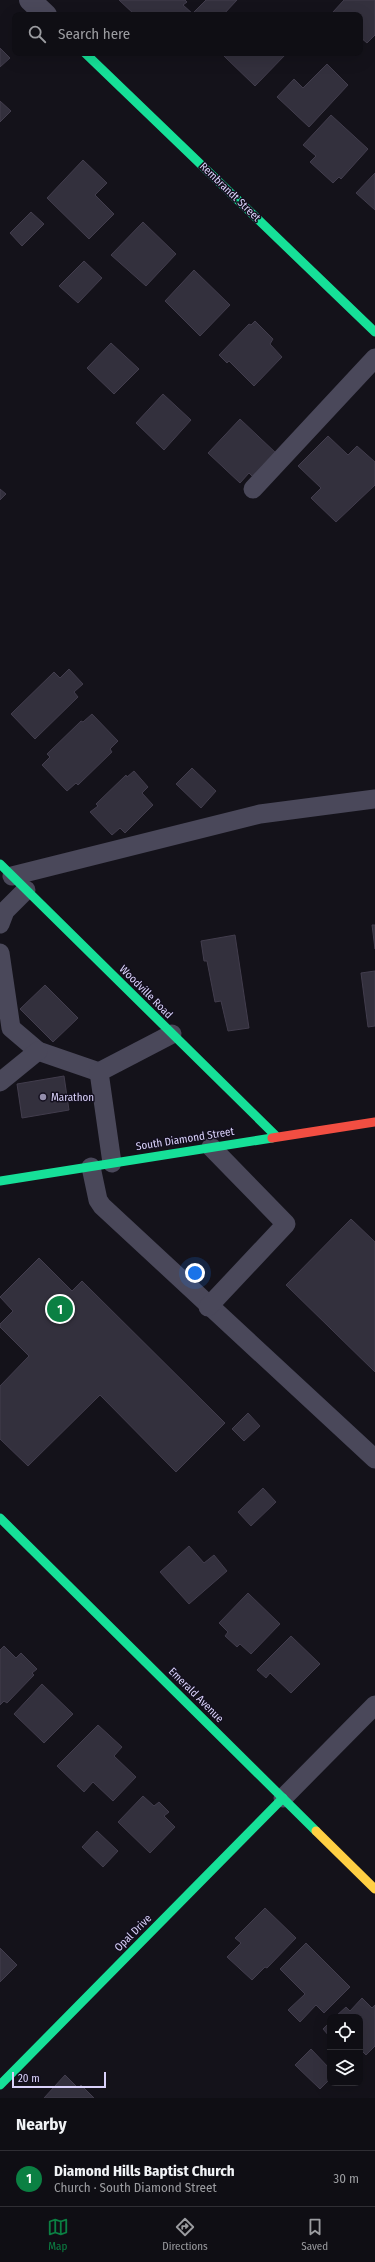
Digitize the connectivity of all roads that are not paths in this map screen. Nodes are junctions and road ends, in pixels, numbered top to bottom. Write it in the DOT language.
graph roads {
  1 [pos="30,0"];
  2 [pos="43,12"];
  3 [pos="88,56"];
  4 [pos="375,332"];
  5 [pos="375,358"];
  6 [pos="253,489"];
  7 [pos="375,799"];
  8 [pos="6,870"];
  9 [pos="26,890"];
  10 [pos="0,924"];
  11 [pos="0,953"];
  12 [pos="172,1034"];
  13 [pos="38,1051"];
  14 [pos="99,1072"];
  15 [pos="0,1082"];
  16 [pos="375,1122"];
  17 [pos="276,1136"];
  18 [pos="211,1147"];
  19 [pos="112,1163"];
  20 [pos="92,1167"];
  21 [pos="0,1181"];
  22 [pos="208,1307"];
  23 [pos="375,1459"];
  24 [pos="0,1518"];
  25 [pos="375,1705"];
  26 [pos="283,1798"];
  27 [pos="375,1889"];
  28 [pos="0,2085"];
  1 -- 2 [label="street"];
  3 -- 4 [label="street, Rembrandt Street"];
  5 -- 6 [label="lane"];
  7 -- 8 [label="lane"];
  8 -- 9 [label="street, Woodville Road"];
  9 -- 10 [label="lane"];
  9 -- 12 [label="street, Woodville Road"];
  11 -- 13 [label="lane"];
  12 -- 14 [label="lane"];
  12 -- 17 [label="street, Woodville Road"];
  13 -- 14 [label="lane"];
  13 -- 15 [label="lane"];
  14 -- 19 [label="lane"];
  16 -- 17 [label="street, South Diamond Street"];
  17 -- 18 [label="street, South Diamond Street"];
  18 -- 19 [label="street, South Diamond Street"];
  18 -- 22 [label="lane"];
  19 -- 20 [label="street, South Diamond Street"];
  20 -- 21 [label="street, South Diamond Street"];
  20 -- 22 [label="lane"];
  22 -- 23 [label="lane"];
  24 -- 26 [label="street, Emerald Avenue"];
  25 -- 26 [label="lane"];
  26 -- 27 [label="street, Emerald Avenue"];
  26 -- 28 [label="street, Opal Drive"];
}
